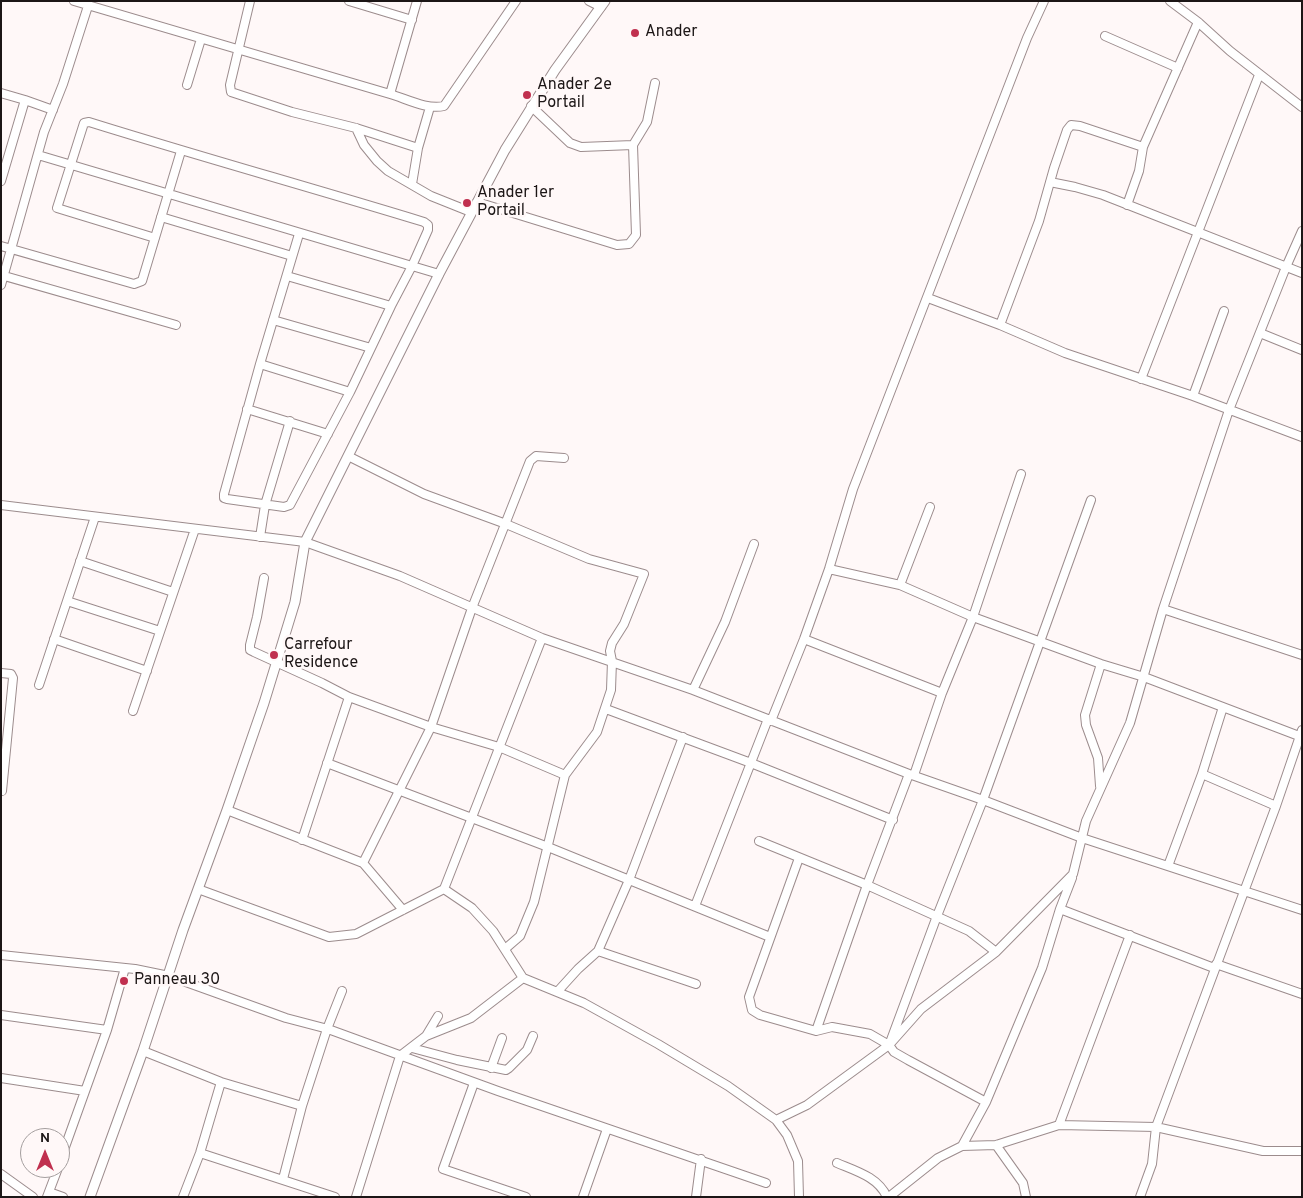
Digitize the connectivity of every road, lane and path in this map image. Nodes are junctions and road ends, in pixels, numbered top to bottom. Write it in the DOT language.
graph roads {
  1 [pos="250,1"];
  2 [pos="348,1"];
  3 [pos="417,1"];
  4 [pos="516,1"];
  5 [pos="589,1"];
  6 [pos="1044,1"];
  7 [pos="1170,1"];
  8 [pos="82,3"];
  9 [pos="603,4"];
  10 [pos="412,20"];
  11 [pos="1198,22"];
  12 [pos="1104,36"];
  13 [pos="201,39"];
  14 [pos="238,50"];
  15 [pos="1178,68"];
  16 [pos="1259,75"];
  17 [pos="655,83"];
  18 [pos="187,85"];
  19 [pos="1,93"];
  20 [pos="390,94"];
  21 [pos="25,100"];
  22 [pos="531,106"];
  23 [pos="430,107"];
  24 [pos="1302,107"];
  25 [pos="53,110"];
  26 [pos="356,128"];
  27 [pos="633,144"];
  28 [pos="1143,147"];
  29 [pos="418,148"];
  30 [pos="181,151"];
  31 [pos="38,154"];
  32 [pos="5,156"];
  33 [pos="70,165"];
  34 [pos="1,181"];
  35 [pos="1050,182"];
  36 [pos="412,184"];
  37 [pos="167,194"];
  38 [pos="477,202"];
  39 [pos="1126,205"];
  40 [pos="472,212"];
  41 [pos="161,217"];
  42 [pos="1302,231"];
  43 [pos="1198,233"];
  44 [pos="299,234"];
  45 [pos="155,238"];
  46 [pos="1,246"];
  47 [pos="12,249"];
  48 [pos="292,256"];
  49 [pos="412,266"];
  50 [pos="1286,267"];
  51 [pos="1302,273"];
  52 [pos="439,274"];
  53 [pos="3,275"];
  54 [pos="287,276"];
  55 [pos="1,285"];
  56 [pos="928,298"];
  57 [pos="391,306"];
  58 [pos="1224,311"];
  59 [pos="273,320"];
  60 [pos="176,325"];
  61 [pos="1000,325"];
  62 [pos="1260,333"];
  63 [pos="370,348"];
  64 [pos="1302,350"];
  65 [pos="260,364"];
  66 [pos="1141,379"];
  67 [pos="350,392"];
  68 [pos="1192,396"];
  69 [pos="247,409"];
  70 [pos="1229,410"];
  71 [pos="290,421"];
  72 [pos="328,434"];
  73 [pos="1302,437"];
  74 [pos="348,456"];
  75 [pos="564,458"];
  76 [pos="1021,474"];
  77 [pos="1092,500"];
  78 [pos="1,505"];
  79 [pos="266,505"];
  80 [pos="930,507"];
  81 [pos="95,517"];
  82 [pos="506,524"];
  83 [pos="195,529"];
  84 [pos="260,537"];
  85 [pos="305,542"];
  86 [pos="754,544"];
  87 [pos="80,561"];
  88 [pos="829,569"];
  89 [pos="264,578"];
  90 [pos="900,585"];
  91 [pos="173,592"];
  92 [pos="67,600"];
  93 [pos="472,608"];
  94 [pos="1163,609"];
  95 [pos="973,617"];
  96 [pos="160,631"];
  97 [pos="542,638"];
  98 [pos="804,639"];
  99 [pos="54,640"];
  100 [pos="1040,643"];
  101 [pos="1302,655"];
  102 [pos="612,660"];
  103 [pos="277,662"];
  104 [pos="1101,664"];
  105 [pos="147,671"];
  106 [pos="1,673"];
  107 [pos="1144,677"];
  108 [pos="39,685"];
  109 [pos="693,690"];
  110 [pos="942,693"];
  111 [pos="348,697"];
  112 [pos="1223,707"];
  113 [pos="606,709"];
  114 [pos="133,710"];
  115 [pos="770,720"];
  116 [pos="431,727"];
  117 [pos="1300,733"];
  118 [pos="683,737"];
  119 [pos="500,747"];
  120 [pos="327,763"];
  121 [pos="751,763"];
  122 [pos="912,774"];
  123 [pos="1202,774"];
  124 [pos="565,775"];
  125 [pos="1100,788"];
  126 [pos="2,791"];
  127 [pos="399,791"];
  128 [pos="983,800"];
  129 [pos="1276,806"];
  130 [pos="227,810"];
  131 [pos="472,818"];
  132 [pos="893,820"];
  133 [pos="1082,838"];
  134 [pos="302,840"];
  135 [pos="759,841"];
  136 [pos="548,847"];
  137 [pos="799,858"];
  138 [pos="364,864"];
  139 [pos="1168,866"];
  140 [pos="1073,874"];
  141 [pos="629,880"];
  142 [pos="867,886"];
  143 [pos="198,889"];
  144 [pos="444,889"];
  145 [pos="1244,891"];
  146 [pos="695,906"];
  147 [pos="1060,909"];
  148 [pos="403,910"];
  149 [pos="1302,910"];
  150 [pos="937,916"];
  151 [pos="1130,935"];
  152 [pos="770,937"];
  153 [pos="504,949"];
  154 [pos="598,951"];
  155 [pos="996,952"];
  156 [pos="1,955"];
  157 [pos="1215,966"];
  158 [pos="125,968"];
  159 [pos="169,976"];
  160 [pos="523,978"];
  161 [pos="696,984"];
  162 [pos="342,991"];
  163 [pos="558,991"];
  164 [pos="1302,994"];
  165 [pos="1,1015"];
  166 [pos="438,1016"];
  167 [pos="327,1029"];
  168 [pos="107,1030"];
  169 [pos="816,1031"];
  170 [pos="426,1036"];
  171 [pos="533,1036"];
  172 [pos="502,1038"];
  173 [pos="889,1045"];
  174 [pos="412,1048"];
  175 [pos="143,1051"];
  176 [pos="400,1056"];
  177 [pos="491,1068"];
  178 [pos="1,1078"];
  179 [pos="221,1082"];
  180 [pos="474,1083"];
  181 [pos="85,1091"];
  182 [pos="986,1102"];
  183 [pos="302,1106"];
  184 [pos="776,1120"];
  185 [pos="1059,1125"];
  186 [pos="1156,1127"];
  187 [pos="607,1130"];
  188 [pos="70,1133"];
  189 [pos="996,1145"];
  190 [pos="962,1146"];
  191 [pos="1302,1151"];
  192 [pos="200,1154"];
  193 [pos="700,1159"];
  194 [pos="837,1163"];
  195 [pos="1,1174"];
  196 [pos="54,1178"];
  197 [pos="283,1180"];
  198 [pos="766,1183"];
  199 [pos="48,1194"];
  200 [pos="509,1194"];
  201 [pos="33,1197"];
  202 [pos="62,1197"];
  203 [pos="90,1197"];
  204 [pos="183,1197"];
  205 [pos="335,1197"];
  206 [pos="356,1197"];
  207 [pos="526,1197"];
  208 [pos="583,1197"];
  209 [pos="696,1197"];
  210 [pos="798,1197"];
  211 [pos="888,1197"];
  212 [pos="1026,1197"];
  213 [pos="1140,1197"];
  1 -- 14 [label="street"];
  2 -- 10 [label="street"];
  3 -- 10 [label="street"];
  4 -- 23 [label="street"];
  5 -- 9 [label="street"];
  6 -- 56 [label="street"];
  7 -- 11 [label="street"];
  8 -- 13 [label="street"];
  8 -- 25 [label="street"];
  9 -- 22 [label="street"];
  10 -- 20 [label="street"];
  11 -- 15 [label="street"];
  11 -- 16 [label="street"];
  12 -- 15 [label="street"];
  13 -- 14 [label="street"];
  13 -- 18 [label="street"];
  14 -- 20 [label="street"];
  14 -- 26 [label="street"];
  15 -- 28 [label="street"];
  16 -- 24 [label="street"];
  16 -- 43 [label="street"];
  17 -- 27 [label="street"];
  19 -- 21 [label="street"];
  20 -- 23 [label="street"];
  21 -- 25 [label="street"];
  21 -- 32 [label="street"];
  22 -- 27 [label="street"];
  22 -- 38 [label="street"];
  23 -- 29 [label="street"];
  25 -- 31 [label="street"];
  26 -- 29 [label="street"];
  26 -- 36 [label="street"];
  27 -- 38 [label="street"];
  28 -- 35 [label="street"];
  28 -- 39 [label="street"];
  29 -- 36 [label="street"];
  30 -- 33 [label="street"];
  30 -- 37 [label="street"];
  30 -- 49 [label="street"];
  31 -- 33 [label="street"];
  31 -- 47 [label="street"];
  32 -- 34 [label="street"];
  33 -- 37 [label="street"];
  33 -- 45 [label="street"];
  35 -- 39 [label="street"];
  35 -- 61 [label="street"];
  36 -- 40 [label="street"];
  37 -- 41 [label="street"];
  37 -- 44 [label="street"];
  38 -- 40 [label="street"];
  39 -- 43 [label="street"];
  40 -- 52 [label="street"];
  41 -- 45 [label="street"];
  41 -- 48 [label="street"];
  42 -- 50 [label="street"];
  43 -- 50 [label="street"];
  43 -- 66 [label="street"];
  44 -- 48 [label="street"];
  44 -- 49 [label="street"];
  45 -- 47 [label="street"];
  46 -- 47 [label="street"];
  47 -- 53 [label="street"];
  48 -- 54 [label="street"];
  49 -- 52 [label="street"];
  49 -- 57 [label="street"];
  50 -- 51 [label="street"];
  50 -- 62 [label="street"];
  52 -- 74 [label="street"];
  53 -- 55 [label="street"];
  53 -- 60 [label="street"];
  54 -- 57 [label="street"];
  54 -- 59 [label="street"];
  56 -- 61 [label="street"];
  56 -- 88 [label="street"];
  57 -- 63 [label="street"];
  58 -- 68 [label="street"];
  59 -- 63 [label="street"];
  59 -- 65 [label="street"];
  61 -- 66 [label="street"];
  62 -- 64 [label="street"];
  62 -- 70 [label="street"];
  63 -- 67 [label="street"];
  65 -- 67 [label="street"];
  65 -- 69 [label="street"];
  66 -- 68 [label="street"];
  67 -- 72 [label="street"];
  68 -- 70 [label="street"];
  69 -- 71 [label="street"];
  69 -- 79 [label="street"];
  70 -- 73 [label="street"];
  70 -- 94 [label="street"];
  71 -- 72 [label="street"];
  71 -- 79 [label="street"];
  72 -- 79 [label="street"];
  74 -- 82 [label="street"];
  74 -- 85 [label="street"];
  75 -- 82 [label="street"];
  76 -- 95 [label="street"];
  77 -- 100 [label="street"];
  78 -- 81 [label="street"];
  79 -- 84 [label="street"];
  80 -- 90 [label="street"];
  81 -- 83 [label="street"];
  81 -- 87 [label="street"];
  82 -- 93 [label="street"];
  82 -- 102 [label="street"];
  83 -- 84 [label="street"];
  83 -- 91 [label="street"];
  84 -- 85 [label="street"];
  85 -- 93 [label="street"];
  85 -- 103 [label="street"];
  86 -- 109 [label="street"];
  87 -- 91 [label="street"];
  87 -- 92 [label="street"];
  88 -- 90 [label="street"];
  88 -- 98 [label="street"];
  89 -- 103 [label="street"];
  90 -- 95 [label="street"];
  91 -- 96 [label="street"];
  92 -- 96 [label="street"];
  92 -- 99 [label="street"];
  93 -- 97 [label="street"];
  93 -- 116 [label="street"];
  94 -- 101 [label="street"];
  94 -- 107 [label="street"];
  95 -- 100 [label="street"];
  95 -- 110 [label="street"];
  96 -- 105 [label="street"];
  97 -- 102 [label="street"];
  97 -- 119 [label="street"];
  98 -- 110 [label="street"];
  98 -- 115 [label="street"];
  99 -- 105 [label="street"];
  99 -- 108 [label="street"];
  100 -- 104 [label="street"];
  100 -- 128 [label="street"];
  102 -- 109 [label="street"];
  102 -- 113 [label="street"];
  103 -- 111 [label="street"];
  103 -- 130 [label="street"];
  104 -- 107 [label="street"];
  104 -- 125 [label="street"];
  105 -- 114 [label="street"];
  106 -- 126 [label="street"];
  107 -- 112 [label="street"];
  107 -- 125 [label="street"];
  109 -- 115 [label="street"];
  110 -- 122 [label="street"];
  111 -- 116 [label="street"];
  111 -- 120 [label="street"];
  112 -- 117 [label="street"];
  112 -- 123 [label="street"];
  113 -- 118 [label="street"];
  113 -- 124 [label="street"];
  115 -- 121 [label="street"];
  115 -- 122 [label="street"];
  116 -- 119 [label="street"];
  116 -- 127 [label="street"];
  117 -- 129 [label="street"];
  118 -- 121 [label="street"];
  118 -- 141 [label="street"];
  119 -- 124 [label="street"];
  119 -- 131 [label="street"];
  120 -- 127 [label="street"];
  120 -- 134 [label="street"];
  121 -- 132 [label="street"];
  121 -- 146 [label="street"];
  122 -- 128 [label="street"];
  122 -- 132 [label="street"];
  123 -- 129 [label="street"];
  123 -- 139 [label="street"];
  124 -- 136 [label="street"];
  125 -- 133 [label="street"];
  127 -- 131 [label="street"];
  127 -- 138 [label="street"];
  128 -- 133 [label="street"];
  128 -- 150 [label="street"];
  129 -- 145 [label="street"];
  130 -- 134 [label="street"];
  130 -- 143 [label="street"];
  131 -- 136 [label="street"];
  131 -- 144 [label="street"];
  132 -- 142 [label="street"];
  133 -- 139 [label="street"];
  133 -- 140 [label="street"];
  134 -- 138 [label="street"];
  135 -- 137 [label="street"];
  136 -- 141 [label="street"];
  136 -- 153 [label="street"];
  137 -- 142 [label="street"];
  137 -- 152 [label="street"];
  138 -- 148 [label="street"];
  139 -- 145 [label="street"];
  140 -- 147 [label="street"];
  140 -- 155 [label="street"];
  141 -- 146 [label="street"];
  141 -- 154 [label="street"];
  142 -- 150 [label="street"];
  142 -- 169 [label="street"];
  143 -- 148 [label="street"];
  143 -- 159 [label="street"];
  144 -- 148 [label="street"];
  144 -- 153 [label="street"];
  145 -- 149 [label="street"];
  145 -- 157 [label="street"];
  146 -- 152 [label="street"];
  147 -- 151 [label="street"];
  147 -- 182 [label="street"];
  150 -- 155 [label="street"];
  150 -- 173 [label="street"];
  151 -- 157 [label="street"];
  151 -- 185 [label="street"];
  152 -- 169 [label="street"];
  153 -- 160 [label="street"];
  154 -- 161 [label="street"];
  154 -- 163 [label="street"];
  155 -- 173 [label="street"];
  156 -- 158 [label="street"];
  157 -- 164 [label="street"];
  157 -- 186 [label="street"];
  158 -- 159 [label="street"];
  158 -- 168 [label="street"];
  159 -- 167 [label="street"];
  159 -- 175 [label="street"];
  160 -- 163 [label="street"];
  160 -- 170 [label="street"];
  162 -- 167 [label="street"];
  163 -- 184 [label="street"];
  165 -- 168 [label="street"];
  166 -- 170 [label="street"];
  167 -- 176 [label="street"];
  167 -- 183 [label="street"];
  168 -- 181 [label="street"];
  169 -- 173 [label="street"];
  170 -- 174 [label="street"];
  171 -- 177 [label="street"];
  172 -- 177 [label="street"];
  173 -- 182 [label="street"];
  173 -- 184 [label="street"];
  174 -- 176 [label="street"];
  174 -- 177 [label="street"];
  175 -- 179 [label="street"];
  175 -- 203 [label="street"];
  176 -- 180 [label="street"];
  176 -- 206 [label="street"];
  178 -- 181 [label="street"];
  179 -- 183 [label="street"];
  179 -- 192 [label="street"];
  180 -- 187 [label="street"];
  180 -- 200 [label="street"];
  181 -- 188 [label="street"];
  182 -- 190 [label="street"];
  183 -- 197 [label="street"];
  184 -- 210 [label="street"];
  185 -- 186 [label="street"];
  185 -- 189 [label="street"];
  186 -- 191 [label="street"];
  186 -- 213 [label="street"];
  187 -- 193 [label="street"];
  187 -- 208 [label="street"];
  189 -- 190 [label="street"];
  189 -- 212 [label="street"];
  190 -- 211 [label="street"];
  192 -- 197 [label="street"];
  192 -- 204 [label="street"];
  193 -- 198 [label="street"];
  193 -- 209 [label="street"];
  194 -- 211 [label="street"];
  195 -- 201 [label="street"];
  196 -- 199 [label="street"];
  197 -- 205 [label="street"];
  199 -- 202 [label="street"];
  200 -- 207 [label="street"];
}
